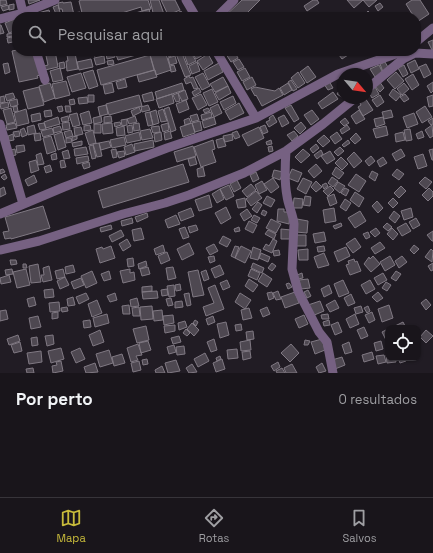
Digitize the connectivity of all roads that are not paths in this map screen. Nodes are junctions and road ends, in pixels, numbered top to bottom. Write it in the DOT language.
graph roads {
  1 [pos="20,0"];
  2 [pos="55,0"];
  3 [pos="186,0"];
  4 [pos="234,0"];
  5 [pos="23,12"];
  6 [pos="30,12"];
  7 [pos="193,12"];
  8 [pos="222,12"];
  9 [pos="12,17"];
  10 [pos="0,19"];
  11 [pos="433,28"];
  12 [pos="421,38"];
  13 [pos="421,53"];
  14 [pos="433,54"];
  15 [pos="38,56"];
  16 [pos="219,56"];
  17 [pos="390,56"];
  18 [pos="409,56"];
  19 [pos="45,80"];
  20 [pos="373,84"];
  21 [pos="348,104"];
  22 [pos="256,118"];
  23 [pos="0,124"];
  24 [pos="286,151"];
  25 [pos="23,204"];
  26 [pos="0,214"];
  27 [pos="0,250"];
  28 [pos="333,373"];
  1 -- 5 [label="street"];
  2 -- 6 [label="street"];
  3 -- 7 [label="street"];
  4 -- 8 [label="street"];
  9 -- 10 [label="street"];
  11 -- 12 [label="street"];
  13 -- 14 [label="street"];
  15 -- 19 [label="street"];
  16 -- 22 [label="street"];
  17 -- 22 [label="street"];
  18 -- 20 [label="street"];
  21 -- 24 [label="street"];
  22 -- 25 [label="street"];
  23 -- 25 [label="street"];
  24 -- 27 [label="street"];
  24 -- 28 [label="street"];
  25 -- 26 [label="street"];
}
